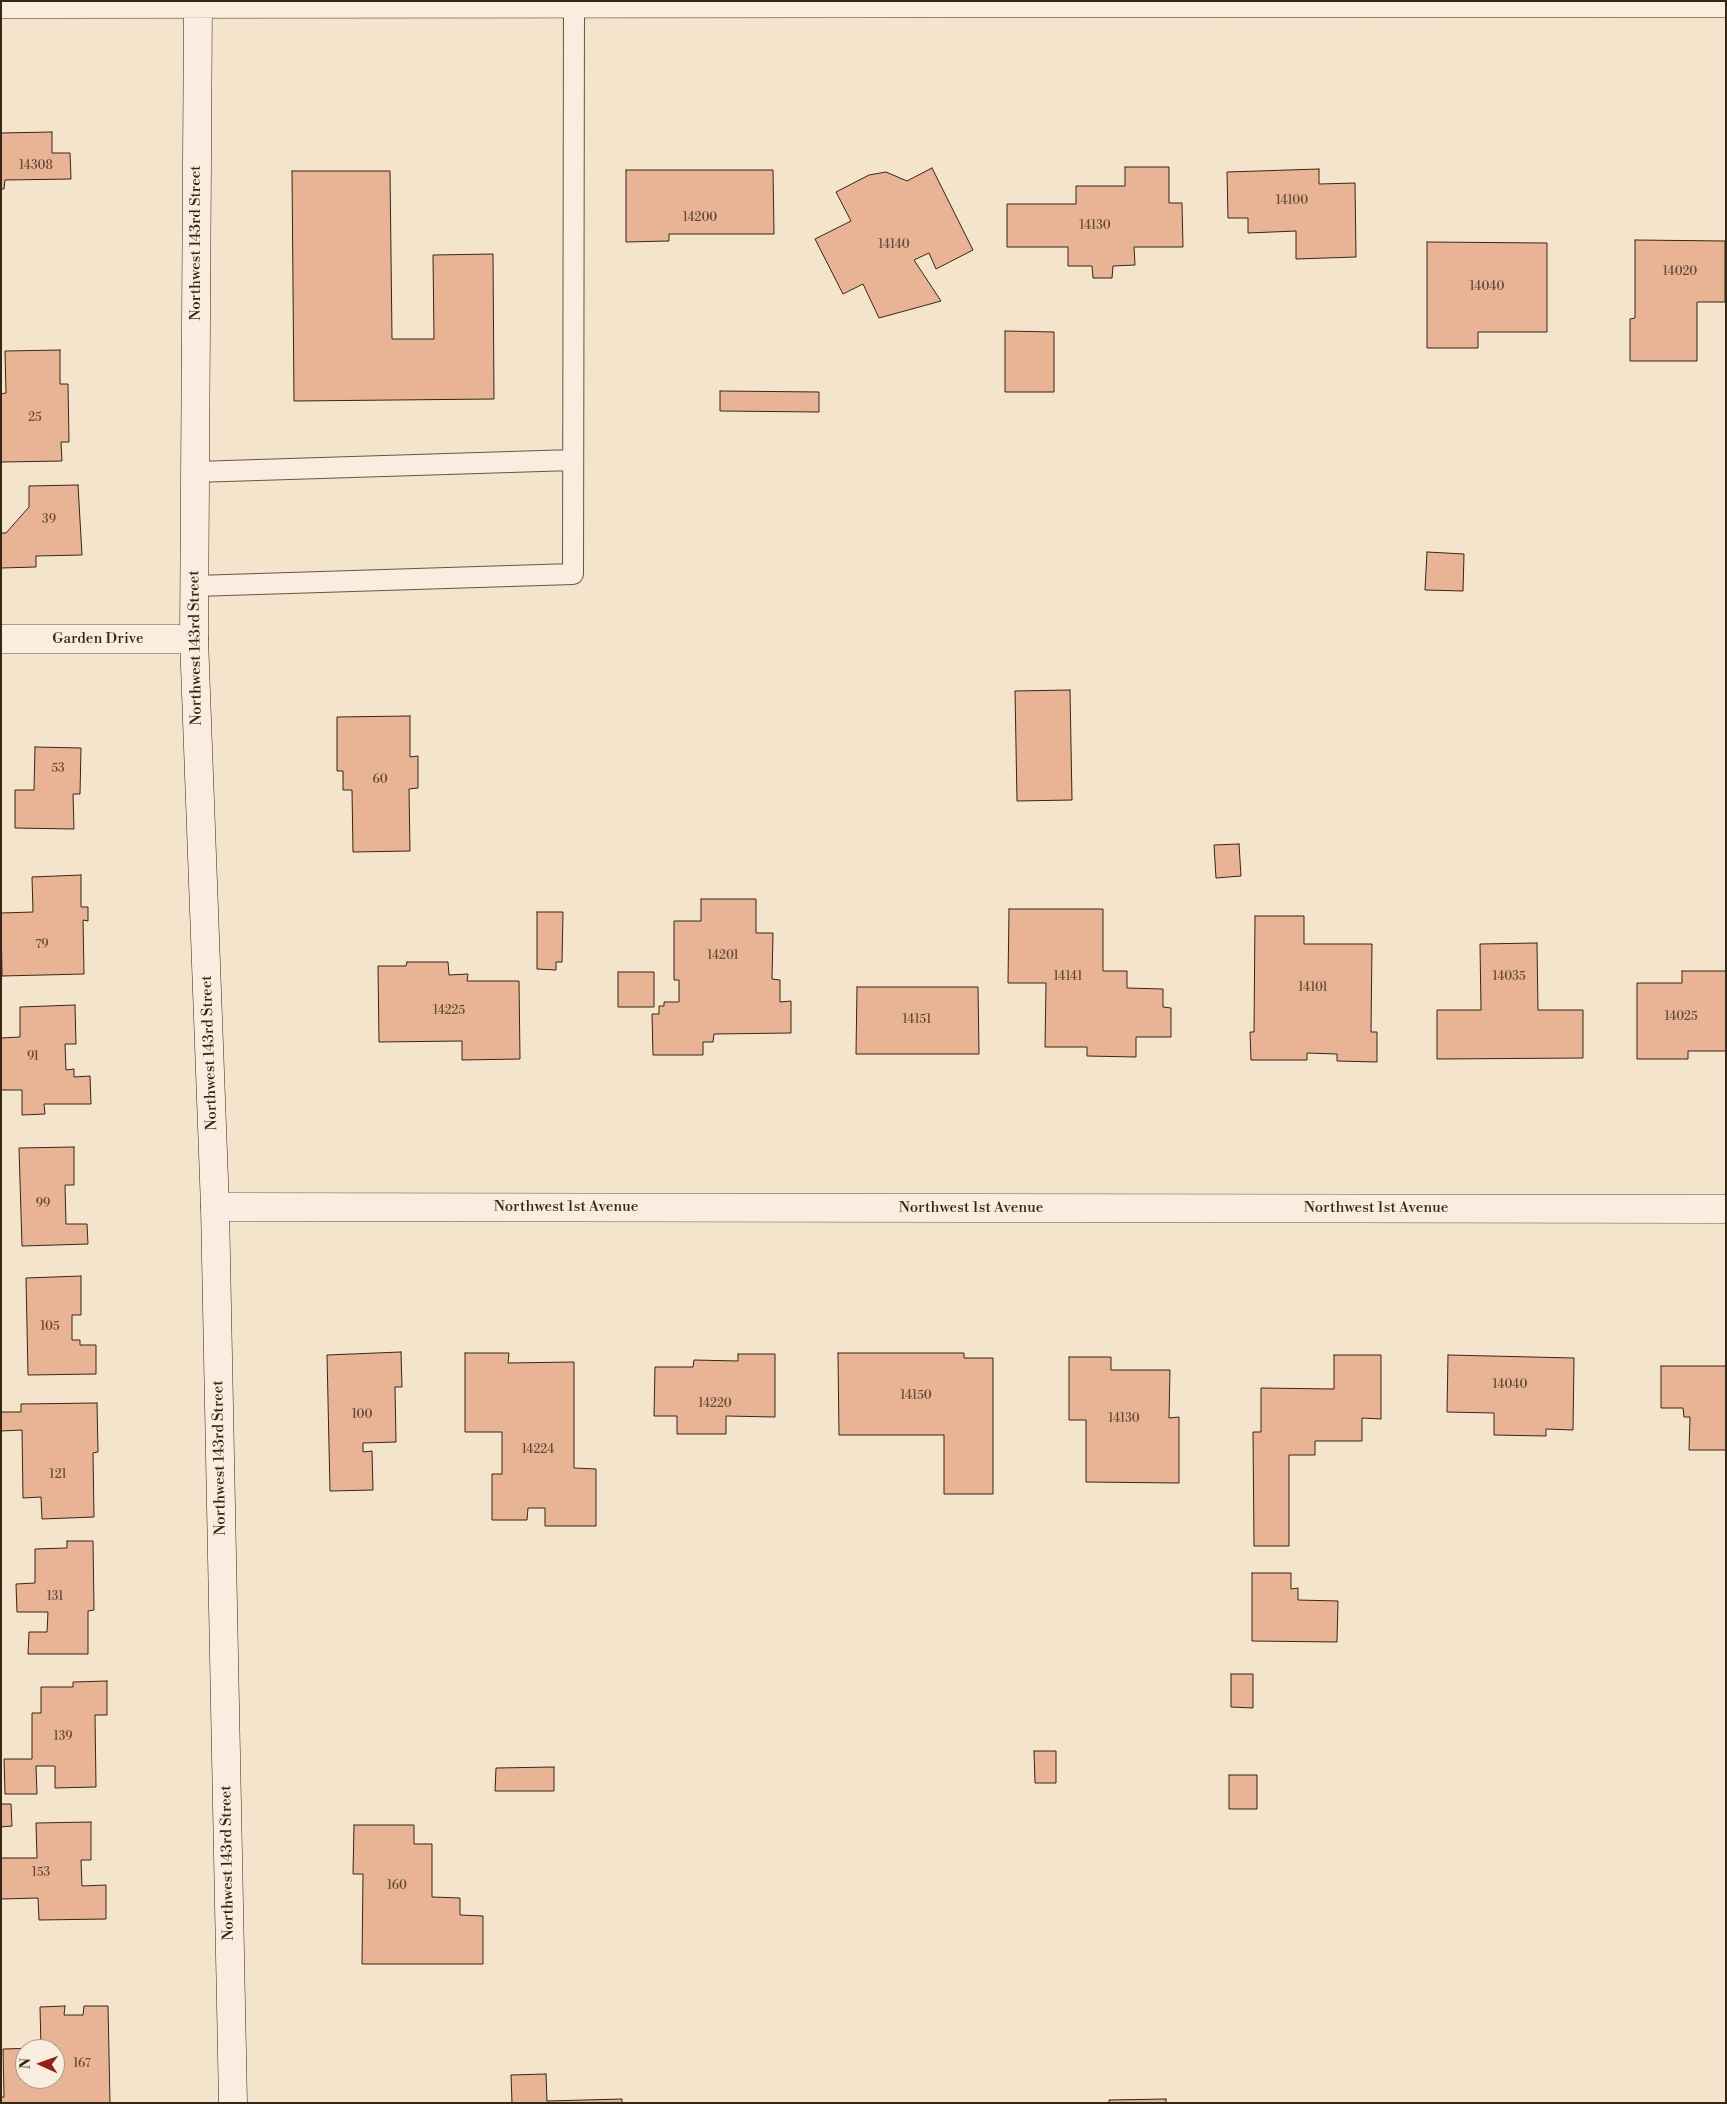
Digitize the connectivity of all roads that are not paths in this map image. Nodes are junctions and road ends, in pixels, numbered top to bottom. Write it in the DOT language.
graph roads {
  1 [pos="198,2"];
  2 [pos="1726,3"];
  3 [pos="1,4"];
  4 [pos="574,4"];
  5 [pos="573,460"];
  6 [pos="195,472"];
  7 [pos="195,586"];
  8 [pos="1,639"];
  9 [pos="194,639"];
  10 [pos="216,1207"];
  11 [pos="1726,1209"];
  12 [pos="233,2103"];
  1 -- 3 [label="street"];
  1 -- 4 [label="street"];
  1 -- 6 [label="street, Northwest 143rd Street"];
  2 -- 4 [label="street"];
  4 -- 5 [label="lane"];
  5 -- 6 [label="lane"];
  5 -- 7 [label="lane"];
  6 -- 7 [label="street, Northwest 143rd Street"];
  7 -- 9 [label="street, Northwest 143rd Street"];
  8 -- 9 [label="street, Garden Drive"];
  9 -- 10 [label="street, Northwest 143rd Street"];
  10 -- 11 [label="street, Northwest 1st Avenue"];
  10 -- 12 [label="street, Northwest 143rd Street"];
}
